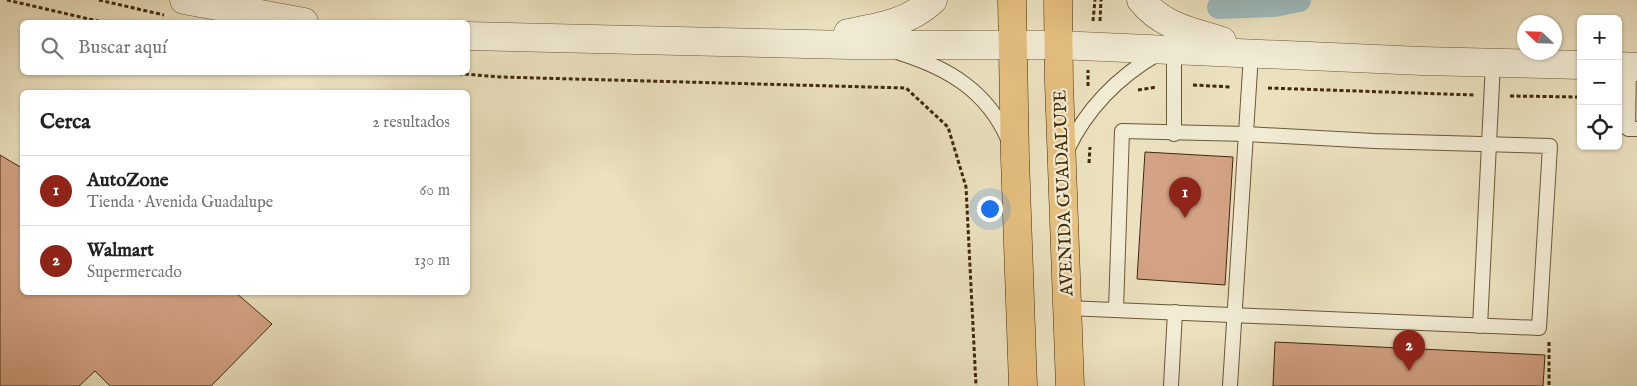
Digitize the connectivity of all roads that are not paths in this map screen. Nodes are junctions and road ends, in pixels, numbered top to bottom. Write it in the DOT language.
graph roads {
  1 [pos="933,0"];
  2 [pos="1012,0"];
  3 [pos="1058,0"];
  4 [pos="1141,0"];
  5 [pos="179,8"];
  6 [pos="286,20"];
  7 [pos="470,36"];
  8 [pos="800,42"];
  9 [pos="850,45"];
  10 [pos="1012,45"];
  11 [pos="1058,45"];
  12 [pos="1169,50"];
  13 [pos="1244,53"];
  14 [pos="1493,63"];
  15 [pos="1577,65"];
  16 [pos="1628,67"];
  17 [pos="1637,129"];
  18 [pos="1174,134"];
  19 [pos="1246,134"];
  20 [pos="1489,145"];
  21 [pos="1014,158"];
  22 [pos="1062,160"];
  23 [pos="1067,308"];
  24 [pos="1116,309"];
  25 [pos="1175,312"];
  26 [pos="1235,314"];
  27 [pos="1480,326"];
  28 [pos="1023,386"];
  29 [pos="1070,386"];
  30 [pos="1171,386"];
  31 [pos="1230,386"];
  1 -- 8 [label="street"];
  2 -- 10 [label="main road"];
  3 -- 11 [label="main road, AVENIDA GUADALUPE"];
  4 -- 13 [label="street"];
  5 -- 6 [label="street"];
  7 -- 8 [label="street"];
  8 -- 9 [label="street"];
  9 -- 10 [label="street"];
  9 -- 21 [label="lane"];
  10 -- 11 [label="street"];
  10 -- 21 [label="main road"];
  11 -- 12 [label="street"];
  11 -- 22 [label="main road, AVENIDA GUADALUPE"];
  12 -- 13 [label="street"];
  12 -- 18 [label="lane"];
  12 -- 22 [label="lane"];
  13 -- 14 [label="street"];
  13 -- 19 [label="lane"];
  14 -- 15 [label="street"];
  14 -- 20 [label="lane"];
  16 -- 17 [label="lane"];
  18 -- 19 [label="lane"];
  18 -- 24 [label="lane"];
  19 -- 20 [label="lane"];
  19 -- 26 [label="lane"];
  20 -- 27 [label="lane"];
  20 -- 27 [label="lane"];
  21 -- 28 [label="main road"];
  22 -- 23 [label="main road, AVENIDA GUADALUPE"];
  23 -- 24 [label="lane"];
  23 -- 29 [label="main road, AVENIDA GUADALUPE"];
  24 -- 25 [label="lane"];
  25 -- 26 [label="lane"];
  25 -- 30 [label="lane"];
  26 -- 27 [label="lane"];
  26 -- 31 [label="lane"];
}
